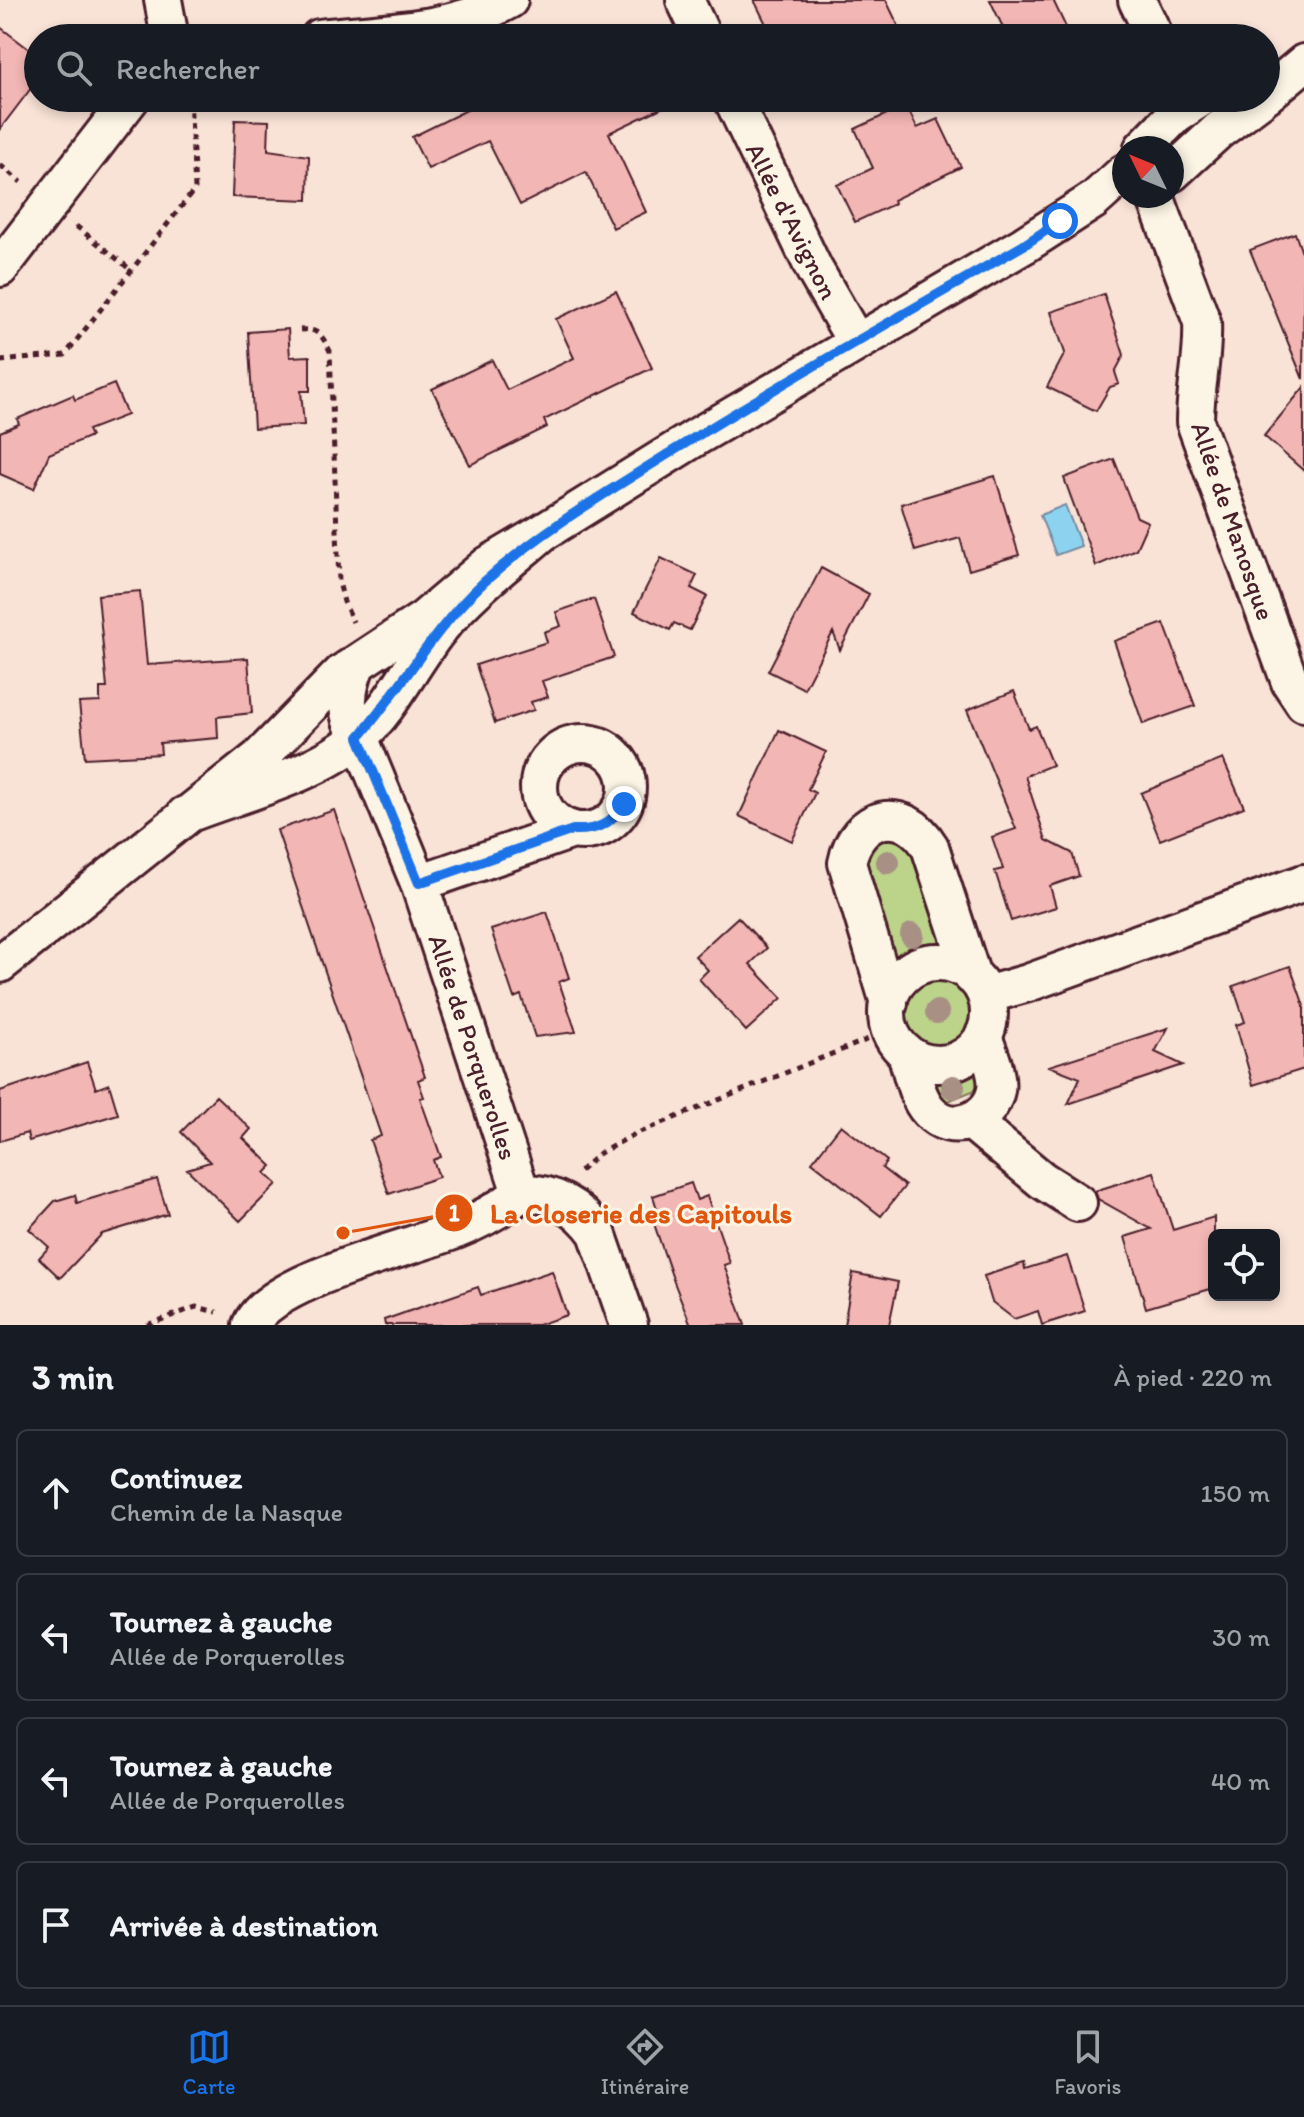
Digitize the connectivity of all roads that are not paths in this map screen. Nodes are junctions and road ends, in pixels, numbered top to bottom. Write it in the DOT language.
graph roads {
  1 [pos="163,0"];
  2 [pos="509,0"];
  3 [pos="685,0"];
  4 [pos="167,24"];
  5 [pos="443,24"];
  6 [pos="696,24"];
  7 [pos="1304,50"];
  8 [pos="1280,61"];
  9 [pos="1304,63"];
  10 [pos="1280,83"];
  11 [pos="120,112"];
  12 [pos="739,112"];
  13 [pos="1179,112"];
  14 [pos="1203,112"];
  15 [pos="1244,112"];
  16 [pos="1159,123"];
  17 [pos="1199,149"];
  18 [pos="1184,162"];
  19 [pos="1112,184"];
  20 [pos="1116,208"];
  21 [pos="1159,208"];
  22 [pos="1024,245"];
  23 [pos="0,268"];
  24 [pos="856,342"];
  25 [pos="542,533"];
  26 [pos="366,657"];
  27 [pos="396,692"];
  28 [pos="1304,703"];
  29 [pos="286,733"];
  30 [pos="359,737"];
  31 [pos="185,815"];
  32 [pos="573,830"];
  33 [pos="419,883"];
  34 [pos="1304,883"];
  35 [pos="0,964"];
  36 [pos="979,986"];
  37 [pos="895,1030"];
  38 [pos="983,1036"];
  39 [pos="971,1121"];
  40 [pos="521,1193"];
  41 [pos="1078,1203"];
  42 [pos="252,1322"];
  43 [pos="629,1325"];
  1 -- 4 [label="street"];
  2 -- 5 [label="street"];
  3 -- 6 [label="street"];
  7 -- 8 [label="street"];
  9 -- 10 [label="street"];
  11 -- 23 [label="street"];
  12 -- 24 [label="street, Allée d'Avignon"];
  13 -- 16 [label="street"];
  14 -- 17 [label="street"];
  15 -- 17 [label="street"];
  17 -- 18 [label="street"];
  19 -- 22 [label="street"];
  20 -- 22 [label="street"];
  21 -- 28 [label="street, Allée de Manosque"];
  22 -- 24 [label="street"];
  24 -- 25 [label="street"];
  25 -- 26 [label="street"];
  25 -- 27 [label="street"];
  26 -- 27 [label="street"];
  26 -- 29 [label="street"];
  26 -- 30 [label="street, Allée de Porquerolles"];
  27 -- 30 [label="street"];
  29 -- 30 [label="street"];
  29 -- 31 [label="street"];
  30 -- 31 [label="street"];
  30 -- 33 [label="street, Allée de Porquerolles"];
  31 -- 35 [label="street"];
  32 -- 33 [label="street"];
  33 -- 40 [label="street, Allée de Porquerolles"];
  34 -- 36 [label="street"];
  36 -- 37 [label="street"];
  36 -- 37 [label="street"];
  36 -- 38 [label="street"];
  37 -- 38 [label="street"];
  37 -- 39 [label="street"];
  38 -- 39 [label="street"];
  39 -- 41 [label="street"];
  40 -- 42 [label="street, Allée de Porquerolles"];
  40 -- 43 [label="street"];
}
